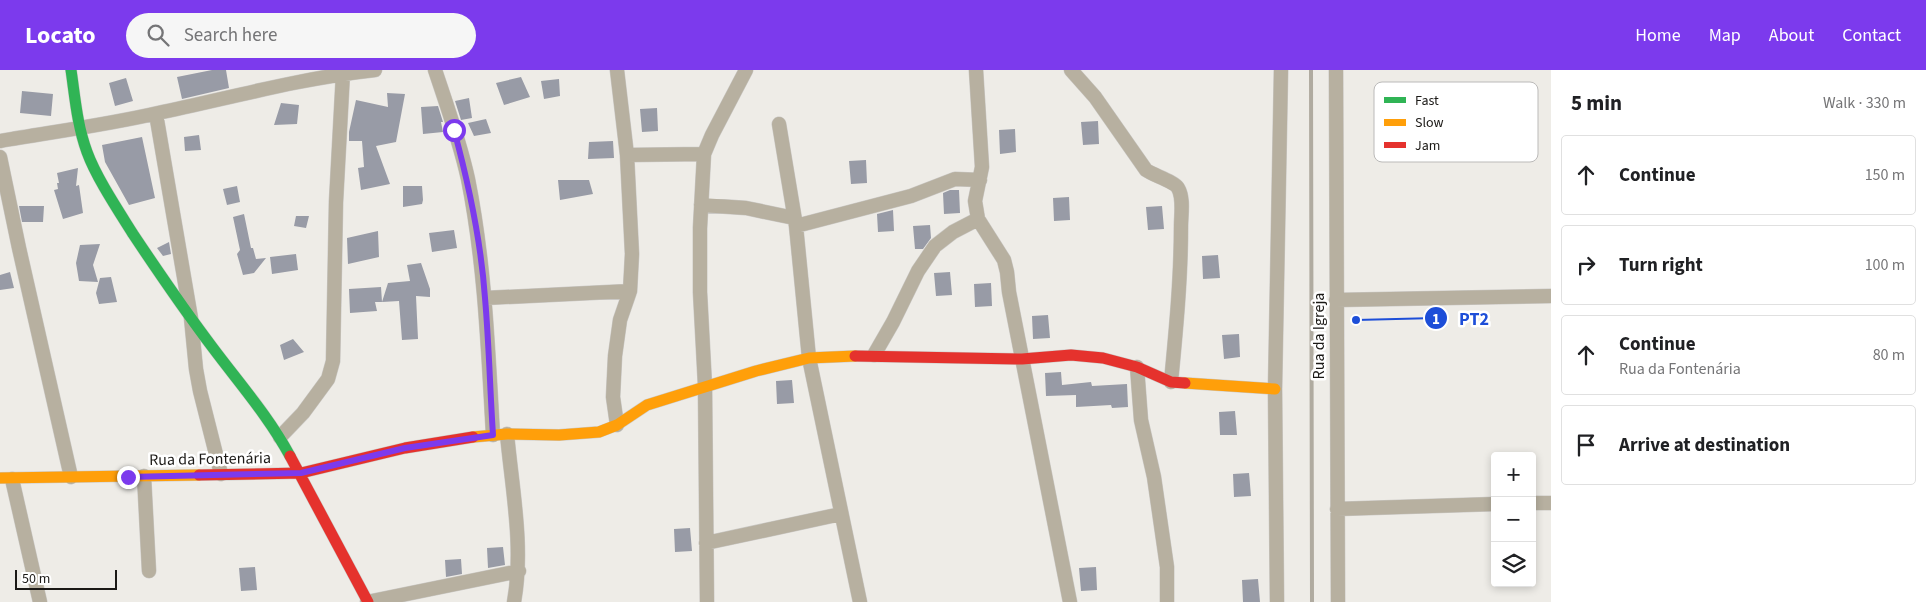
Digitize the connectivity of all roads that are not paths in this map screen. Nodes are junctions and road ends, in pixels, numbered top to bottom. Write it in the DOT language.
graph roads {
  1 [pos="71,70"];
  2 [pos="375,70"];
  3 [pos="435,70"];
  4 [pos="617,70"];
  5 [pos="746,70"];
  6 [pos="976,70"];
  7 [pos="1072,70"];
  8 [pos="1282,70"];
  9 [pos="1336,70"];
  10 [pos="343,73"];
  11 [pos="156,114"];
  12 [pos="779,124"];
  13 [pos="79,127"];
  14 [pos="0,141"];
  15 [pos="704,154"];
  16 [pos="628,155"];
  17 [pos="0,157"];
  18 [pos="980,180"];
  19 [pos="701,205"];
  20 [pos="978,219"];
  21 [pos="795,222"];
  22 [pos="630,290"];
  23 [pos="1551,296"];
  24 [pos="485,298"];
  25 [pos="1336,300"];
  26 [pos="191,318"];
  27 [pos="874,355"];
  28 [pos="809,358"];
  29 [pos="1022,359"];
  30 [pos="1137,367"];
  31 [pos="1171,382"];
  32 [pos="705,386"];
  33 [pos="1275,389"];
  34 [pos="617,424"];
  35 [pos="507,434"];
  36 [pos="493,435"];
  37 [pos="280,437"];
  38 [pos="301,473"];
  39 [pos="221,474"];
  40 [pos="144,476"];
  41 [pos="71,477"];
  42 [pos="6,478"];
  43 [pos="1551,502"];
  44 [pos="1536,503"];
  45 [pos="1491,504"];
  46 [pos="1337,508"];
  47 [pos="841,514"];
  48 [pos="706,543"];
  49 [pos="149,571"];
  50 [pos="519,572"];
  51 [pos="40,602"];
  52 [pos="368,602"];
  53 [pos="514,602"];
  54 [pos="707,602"];
  55 [pos="860,602"];
  56 [pos="1070,602"];
  57 [pos="1167,602"];
  58 [pos="1277,602"];
  59 [pos="1338,602"];
  1 -- 13 [label="street"];
  2 -- 10 [label="street"];
  3 -- 24 [label="street"];
  4 -- 16 [label="street"];
  5 -- 15 [label="street"];
  6 -- 18 [label="street"];
  7 -- 31 [label="street"];
  8 -- 33 [label="street"];
  9 -- 25 [label="street, Rua da Igreja"];
  10 -- 11 [label="street"];
  10 -- 37 [label="street"];
  11 -- 13 [label="street"];
  11 -- 26 [label="street"];
  12 -- 21 [label="street"];
  13 -- 14 [label="street"];
  13 -- 26 [label="street"];
  15 -- 16 [label="street"];
  15 -- 19 [label="street"];
  16 -- 22 [label="street"];
  17 -- 41 [label="street"];
  18 -- 20 [label="street"];
  18 -- 21 [label="street"];
  19 -- 21 [label="street"];
  19 -- 32 [label="street"];
  20 -- 27 [label="street"];
  20 -- 29 [label="street"];
  21 -- 28 [label="street"];
  22 -- 24 [label="street"];
  22 -- 34 [label="street"];
  23 -- 25 [label="street"];
  24 -- 36 [label="street"];
  25 -- 46 [label="street, Rua da Igreja"];
  26 -- 37 [label="street"];
  26 -- 39 [label="street"];
  27 -- 28 [label="street, Rua da Fontenária"];
  27 -- 29 [label="street, Rua da Fontenária"];
  28 -- 32 [label="street, Rua da Fontenária"];
  28 -- 47 [label="street"];
  29 -- 30 [label="street, Rua da Fontenária"];
  29 -- 56 [label="street"];
  30 -- 31 [label="street, Rua da Fontenária"];
  30 -- 57 [label="street"];
  31 -- 33 [label="street, Rua da Fontenária"];
  32 -- 34 [label="street, Rua da Fontenária"];
  32 -- 48 [label="street"];
  33 -- 58 [label="street"];
  34 -- 35 [label="street, Rua da Fontenária"];
  35 -- 36 [label="street, Rua da Fontenária"];
  35 -- 50 [label="street"];
  36 -- 38 [label="street, Rua da Fontenária"];
  37 -- 38 [label="street"];
  38 -- 39 [label="street, Rua da Fontenária"];
  38 -- 52 [label="street"];
  39 -- 40 [label="street, Rua da Fontenária"];
  40 -- 41 [label="street, Rua da Fontenária"];
  40 -- 49 [label="street"];
  41 -- 42 [label="street, Rua da Fontenária"];
  42 -- 51 [label="street"];
  43 -- 44 [label="street"];
  45 -- 46 [label="street"];
  46 -- 59 [label="street, Rua da Igreja"];
  47 -- 48 [label="street"];
  47 -- 55 [label="street"];
  48 -- 54 [label="street"];
  50 -- 52 [label="street"];
  50 -- 53 [label="street"];
}
